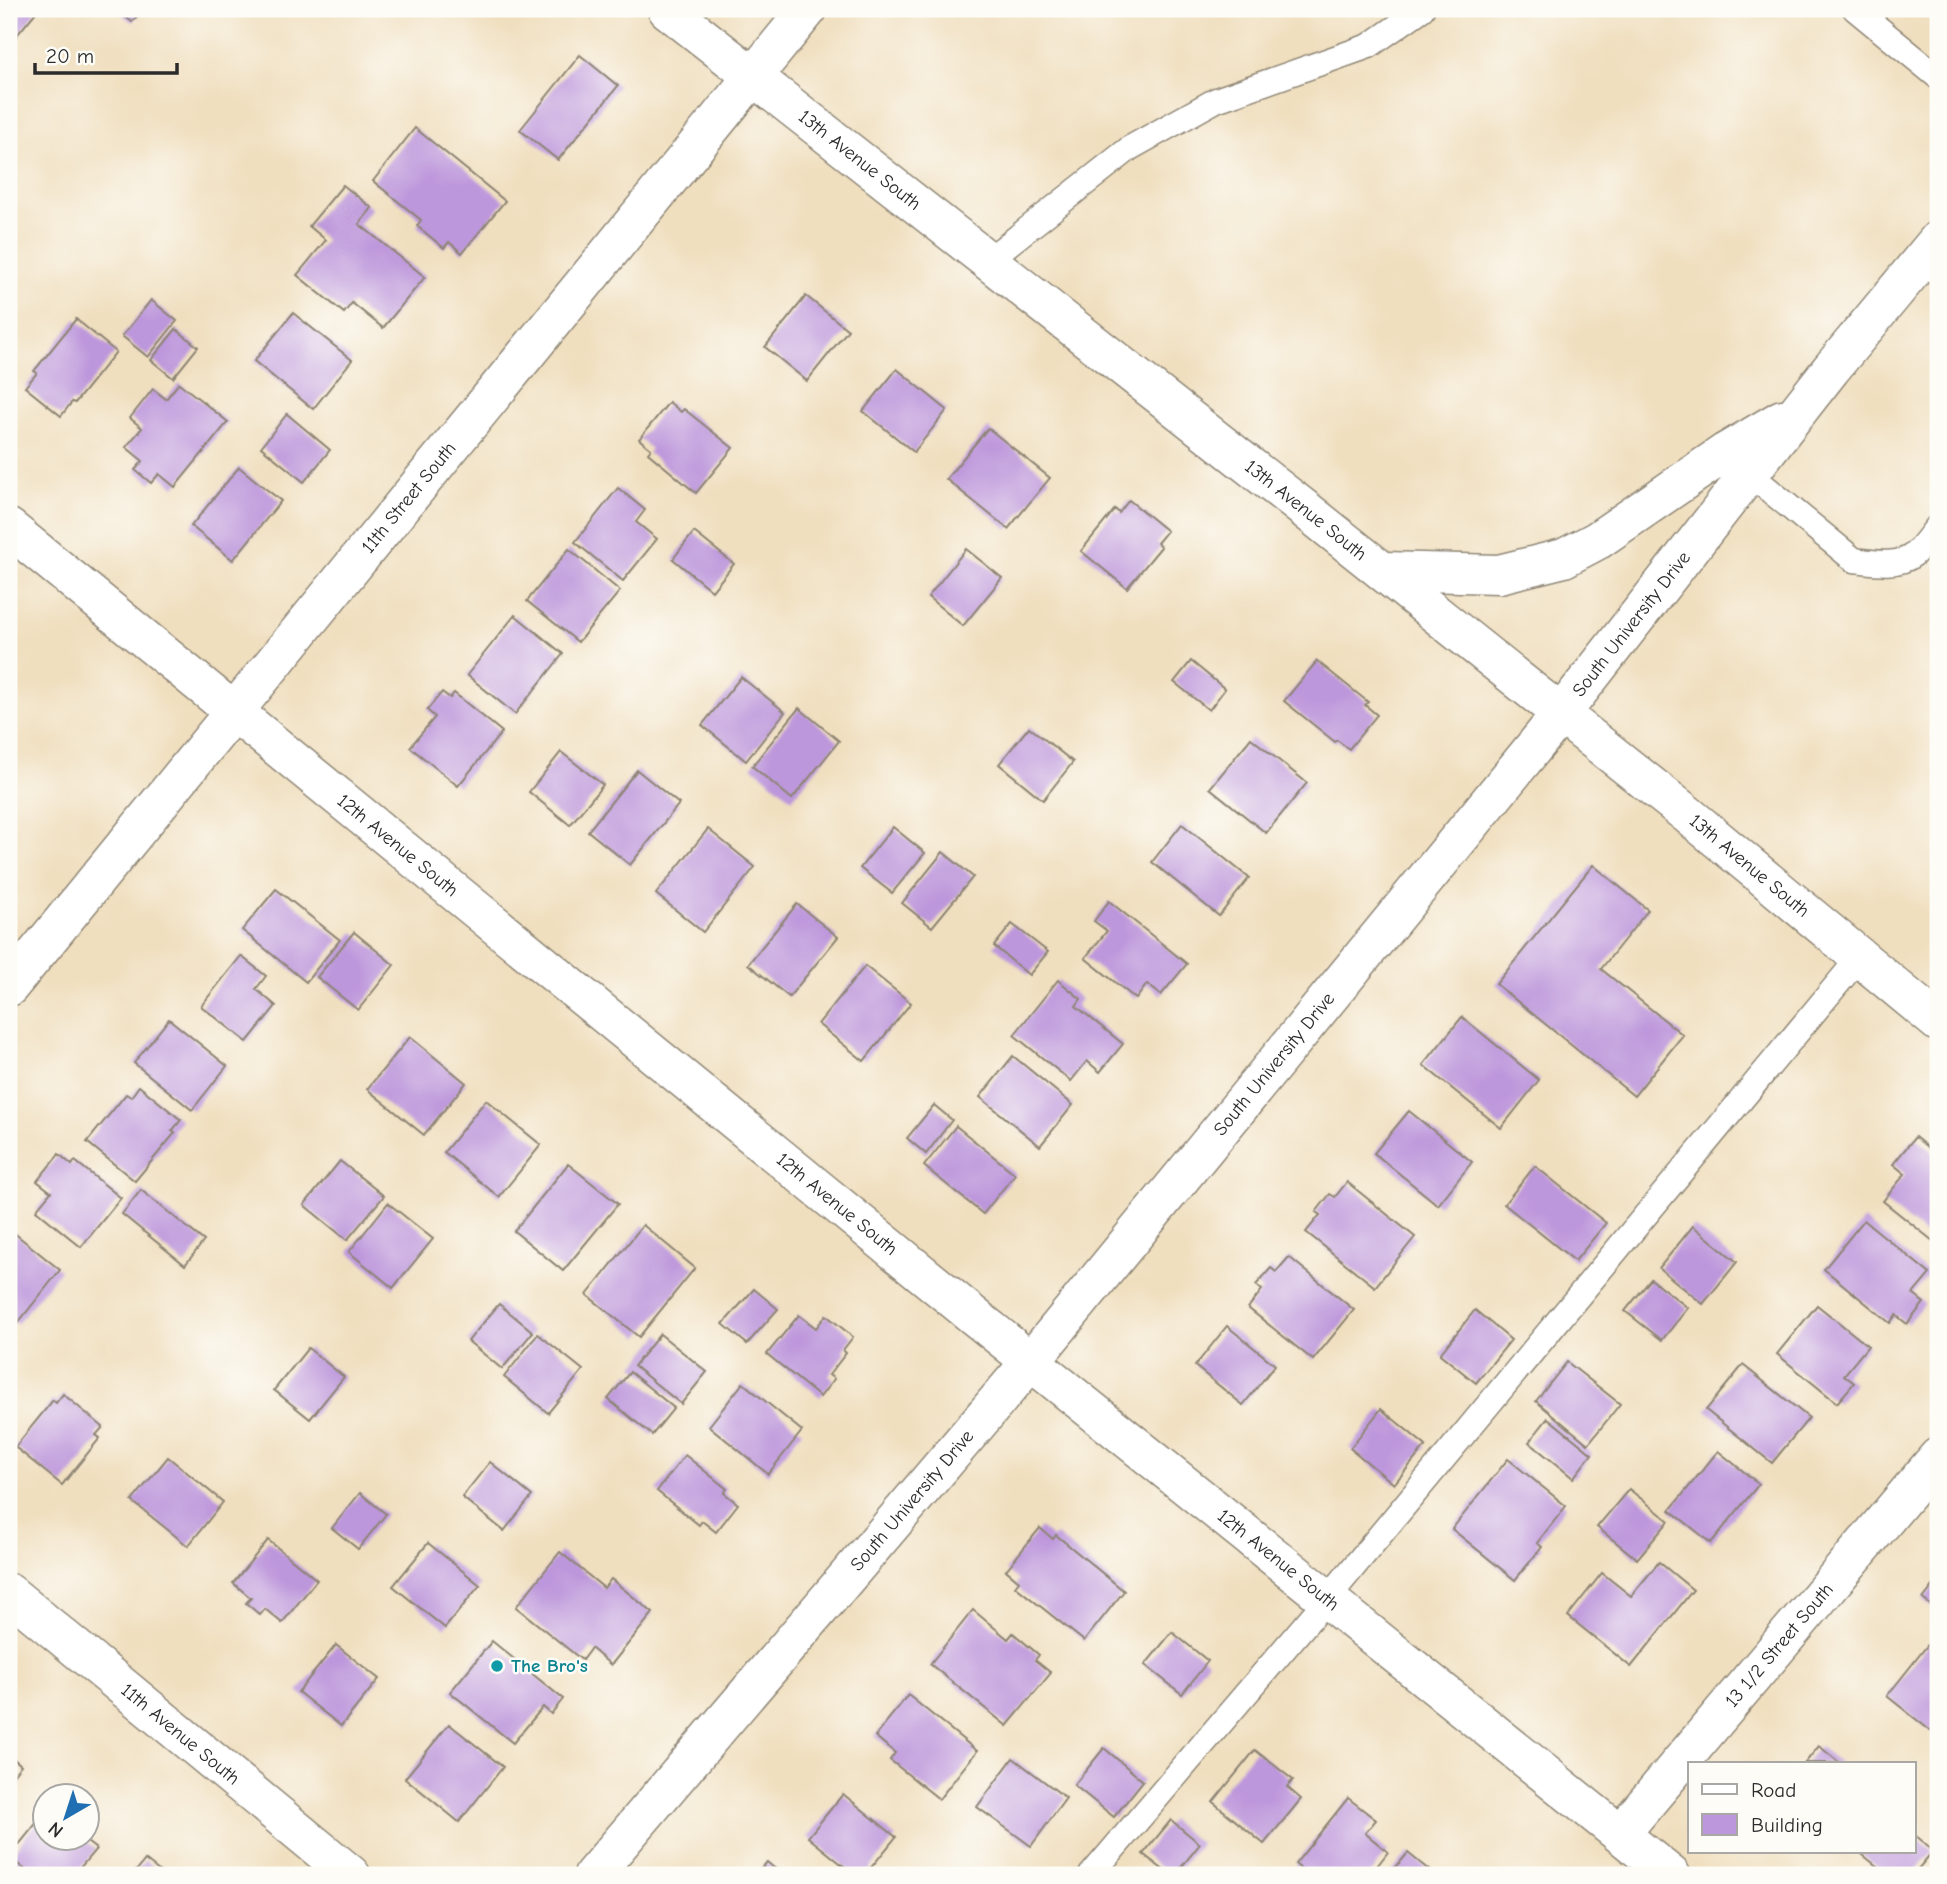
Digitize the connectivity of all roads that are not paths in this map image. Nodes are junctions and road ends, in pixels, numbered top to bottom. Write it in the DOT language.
graph roads {
  1 [pos="667,9"];
  2 [pos="808,9"];
  3 [pos="1422,9"];
  4 [pos="1855,9"];
  5 [pos="752,77"];
  6 [pos="1938,77"];
  7 [pos="1938,240"];
  8 [pos="987,261"];
  9 [pos="1737,463"];
  10 [pos="1938,526"];
  11 [pos="9,528"];
  12 [pos="1383,571"];
  13 [pos="234,712"];
  14 [pos="1561,714"];
  15 [pos="1858,958"];
  16 [pos="9,987"];
  17 [pos="1938,1022"];
  18 [pos="1031,1361"];
  19 [pos="1938,1457"];
  20 [pos="9,1593"];
  21 [pos="1327,1599"];
  22 [pos="1620,1835"];
  23 [pos="351,1875"];
  24 [pos="593,1875"];
  25 [pos="1091,1875"];
  26 [pos="1671,1875"];
  1 -- 5 [label="street, 13th Avenue South"];
  2 -- 5 [label="street, 11th Street South"];
  3 -- 8 [label="lane"];
  4 -- 6 [label="lane"];
  5 -- 8 [label="street, 13th Avenue South"];
  5 -- 13 [label="street, 11th Street South"];
  7 -- 9 [label="street, South University Drive"];
  8 -- 12 [label="street, 13th Avenue South"];
  9 -- 10 [label="lane"];
  9 -- 12 [label="street"];
  9 -- 14 [label="street, South University Drive"];
  11 -- 13 [label="street, 12th Avenue South"];
  12 -- 14 [label="street, 13th Avenue South"];
  13 -- 16 [label="street, 11th Street South"];
  13 -- 18 [label="street, 12th Avenue South"];
  14 -- 15 [label="street, 13th Avenue South"];
  14 -- 18 [label="street, South University Drive"];
  15 -- 17 [label="street, 13th Avenue South"];
  15 -- 21 [label="lane"];
  18 -- 21 [label="street, 12th Avenue South"];
  18 -- 24 [label="street, South University Drive"];
  19 -- 22 [label="street, 13 1/2 Street South"];
  20 -- 23 [label="street, 11th Avenue South"];
  21 -- 22 [label="street, 12th Avenue South"];
  21 -- 25 [label="lane"];
  22 -- 26 [label="street, 12th Avenue South"];
}
